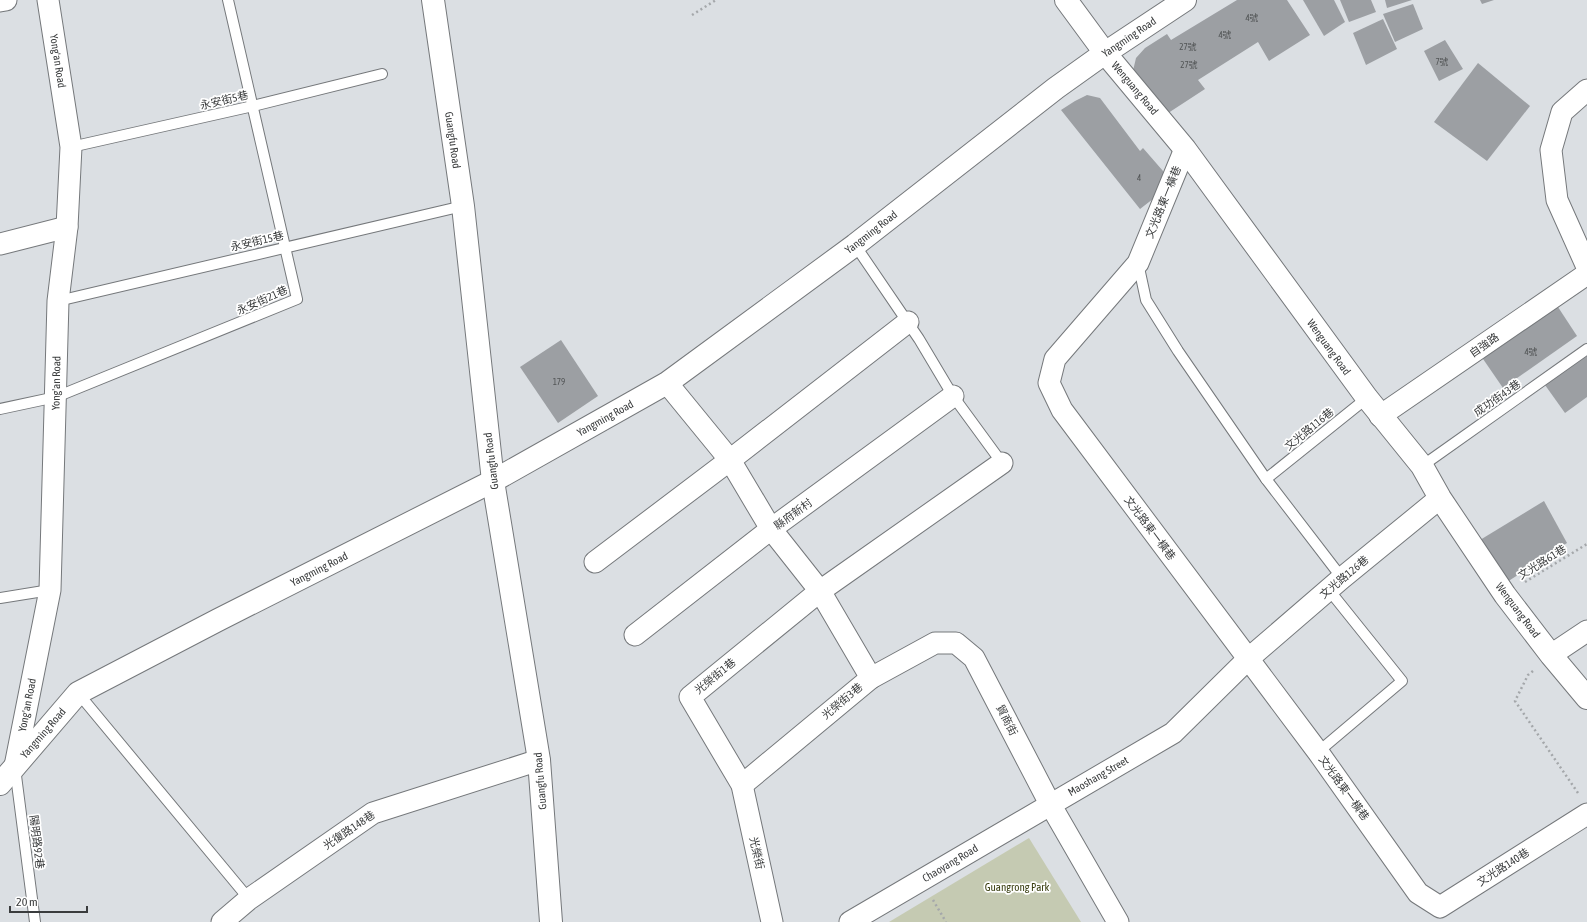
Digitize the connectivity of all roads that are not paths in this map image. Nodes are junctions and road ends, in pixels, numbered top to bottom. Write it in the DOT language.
graph roads {
  1 [pos="6,0"];
  2 [pos="48,0"];
  3 [pos="228,0"];
  4 [pos="433,0"];
  5 [pos="1066,0"];
  6 [pos="1185,0"];
  7 [pos="0,1"];
  8 [pos="1105,53"];
  9 [pos="382,74"];
  10 [pos="1587,90"];
  11 [pos="254,106"];
  12 [pos="71,147"];
  13 [pos="1185,149"];
  14 [pos="463,206"];
  15 [pos="67,227"];
  16 [pos="0,244"];
  17 [pos="855,245"];
  18 [pos="285,247"];
  19 [pos="1138,263"];
  20 [pos="1587,267"];
  21 [pos="1587,274"];
  22 [pos="58,301"];
  23 [pos="908,322"];
  24 [pos="1587,349"];
  25 [pos="667,383"];
  26 [pos="953,396"];
  27 [pos="56,397"];
  28 [pos="1367,398"];
  29 [pos="0,409"];
  30 [pos="1380,416"];
  31 [pos="730,460"];
  32 [pos="1002,463"];
  33 [pos="1422,466"];
  34 [pos="1266,479"];
  35 [pos="493,481"];
  36 [pos="1440,498"];
  37 [pos="771,529"];
  38 [pos="596,562"];
  39 [pos="1335,584"];
  40 [pos="50,590"];
  41 [pos="820,591"];
  42 [pos="0,598"];
  43 [pos="1587,631"];
  44 [pos="635,635"];
  45 [pos="956,643"];
  46 [pos="1551,655"];
  47 [pos="1248,659"];
  48 [pos="871,678"];
  49 [pos="78,692"];
  50 [pos="1587,698"];
  51 [pos="1318,752"];
  52 [pos="540,760"];
  53 [pos="15,766"];
  54 [pos="0,784"];
  55 [pos="742,785"];
  56 [pos="1050,804"];
  57 [pos="1587,814"];
  58 [pos="1418,893"];
  59 [pos="248,899"];
  60 [pos="549,921"];
  61 [pos="35,922"];
  62 [pos="222,922"];
  63 [pos="772,922"];
  64 [pos="850,922"];
  65 [pos="1118,922"];
  1 -- 7 [label="street"];
  2 -- 12 [label="street, Yong'an Road"];
  3 -- 11 [label="lane, 永安街21巷"];
  4 -- 14 [label="street, Guangfu Road"];
  5 -- 8 [label="street, Wenguang Road"];
  6 -- 8 [label="street, Yangming Road"];
  8 -- 13 [label="street, Wenguang Road"];
  8 -- 17 [label="street, Yangming Road"];
  9 -- 11 [label="lane, 永安街5巷"];
  10 -- 20 [label="street"];
  11 -- 12 [label="lane, 永安街5巷"];
  11 -- 18 [label="lane, 永安街21巷"];
  12 -- 15 [label="street, Yong'an Road"];
  13 -- 19 [label="street, 文光路東一橫巷"];
  13 -- 28 [label="street, Wenguang Road"];
  14 -- 18 [label="lane, 永安街15巷"];
  14 -- 35 [label="street, Guangfu Road"];
  15 -- 16 [label="street"];
  15 -- 22 [label="street, Yong'an Road"];
  17 -- 23 [label="lane"];
  17 -- 25 [label="street, Yangming Road"];
  18 -- 22 [label="lane, 永安街15巷"];
  18 -- 27 [label="lane, 永安街21巷"];
  19 -- 34 [label="lane"];
  19 -- 47 [label="street, 文光路東一橫巷"];
  21 -- 30 [label="street, 自強路"];
  22 -- 27 [label="street, Yong'an Road"];
  23 -- 26 [label="lane"];
  23 -- 31 [label="street"];
  24 -- 33 [label="lane, 成功街43巷"];
  25 -- 31 [label="street"];
  25 -- 35 [label="street, Yangming Road"];
  26 -- 32 [label="lane"];
  26 -- 37 [label="street, 縣府新村"];
  27 -- 29 [label="lane"];
  27 -- 40 [label="street, Yong'an Road"];
  28 -- 30 [label="street, Wenguang Road"];
  28 -- 34 [label="lane, 文光路116巷"];
  30 -- 33 [label="street, Wenguang Road"];
  31 -- 37 [label="street"];
  31 -- 38 [label="street"];
  32 -- 41 [label="street"];
  33 -- 36 [label="street, Wenguang Road"];
  34 -- 39 [label="lane"];
  35 -- 49 [label="street, Yangming Road"];
  35 -- 52 [label="street, Guangfu Road"];
  36 -- 39 [label="street, 文光路126巷"];
  36 -- 46 [label="street, Wenguang Road"];
  37 -- 41 [label="street"];
  37 -- 44 [label="street, 縣府新村"];
  39 -- 47 [label="street, 文光路126巷"];
  39 -- 51 [label="lane"];
  40 -- 42 [label="lane"];
  40 -- 53 [label="street, Yong'an Road"];
  41 -- 48 [label="street"];
  41 -- 55 [label="street, 光榮街1巷"];
  43 -- 46 [label="street"];
  45 -- 48 [label="street, 光榮街3巷"];
  45 -- 56 [label="street, 貿商街"];
  46 -- 50 [label="street, Wenguang Road"];
  47 -- 51 [label="street, 文光路東一橫巷"];
  47 -- 56 [label="street, Maoshang Street"];
  48 -- 55 [label="street, 光榮街3巷"];
  49 -- 53 [label="street, Yangming Road"];
  49 -- 59 [label="lane"];
  51 -- 58 [label="street, 文光路東一橫巷"];
  52 -- 59 [label="street, 光復路148巷"];
  52 -- 60 [label="street, Guangfu Road"];
  53 -- 54 [label="street, Yangming Road"];
  53 -- 61 [label="lane, 陽明路92巷"];
  55 -- 63 [label="street, 光榮街"];
  56 -- 64 [label="street, Chaoyang Road"];
  56 -- 65 [label="street"];
  57 -- 58 [label="street, 文光路140巷"];
  59 -- 62 [label="street, 光復路148巷"];
}
